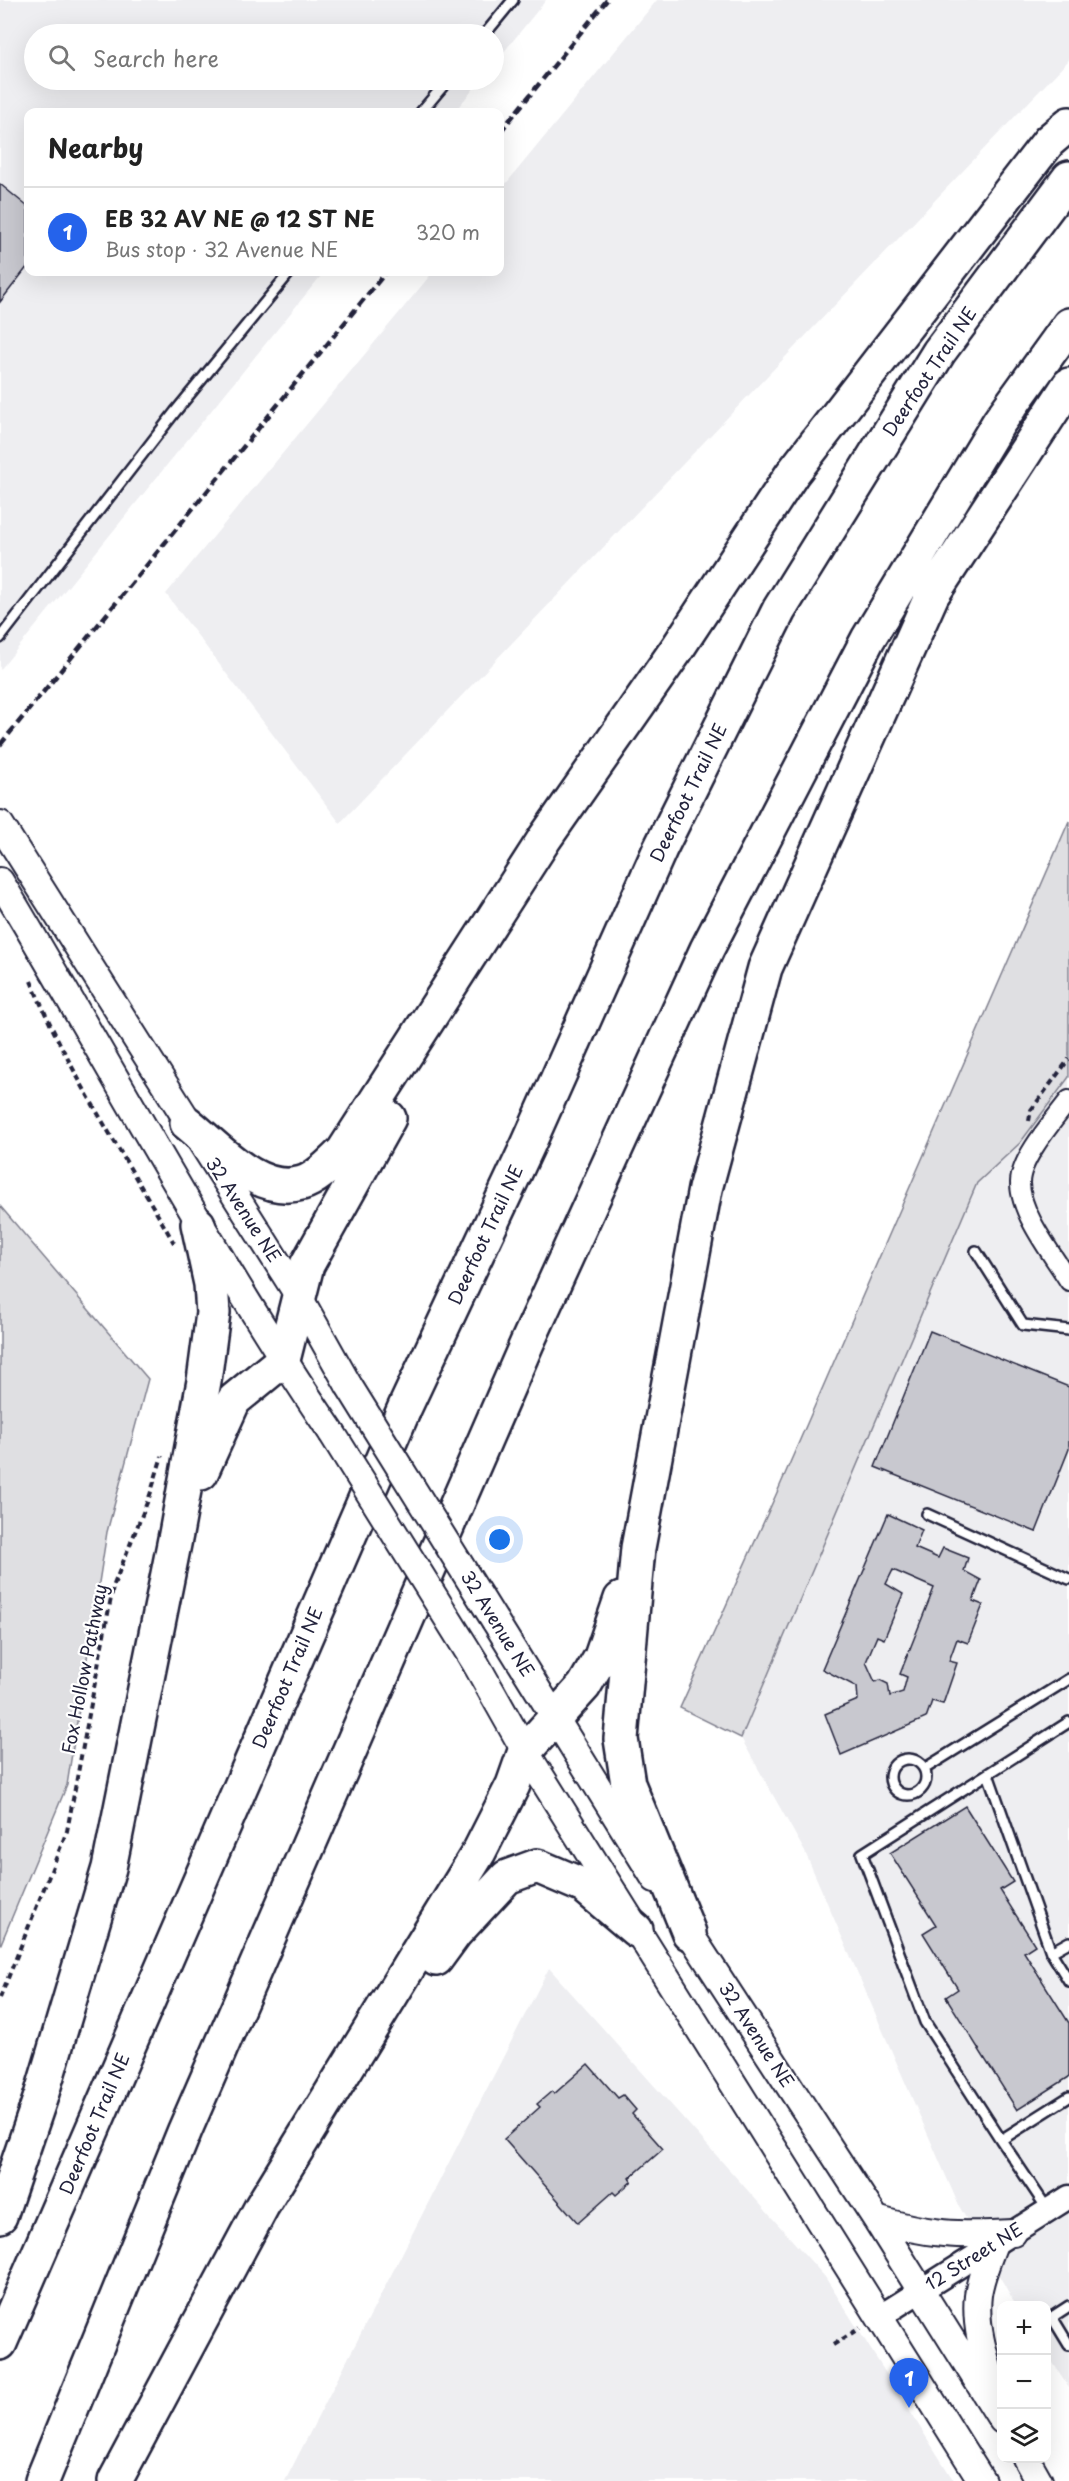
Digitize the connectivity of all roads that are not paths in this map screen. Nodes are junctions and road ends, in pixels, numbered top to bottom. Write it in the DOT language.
graph roads {
  1 [pos="513,0"];
  2 [pos="493,24"];
  3 [pos="440,90"];
  4 [pos="424,108"];
  5 [pos="1069,124"];
  6 [pos="1069,178"];
  7 [pos="287,276"];
  8 [pos="1069,325"];
  9 [pos="1069,385"];
  10 [pos="0,638"];
  11 [pos="0,824"];
  12 [pos="545,838"];
  13 [pos="1,882"];
  14 [pos="1069,1100"];
  15 [pos="188,1123"];
  16 [pos="185,1232"];
  17 [pos="976,1251"];
  18 [pos="1069,1281"];
  19 [pos="298,1295"];
  20 [pos="1069,1330"];
  21 [pos="283,1360"];
  22 [pos="927,1514"];
  23 [pos="176,1534"];
  24 [pos="638,1548"];
  25 [pos="1069,1579"];
  26 [pos="1069,1679"];
  27 [pos="555,1717"];
  28 [pos="1069,1722"];
  29 [pos="525,1751"];
  30 [pos="924,1768"];
  31 [pos="988,1774"];
  32 [pos="636,1930"];
  33 [pos="689,1933"];
  34 [pos="1069,1941"];
  35 [pos="1052,1953"];
  36 [pos="1069,1981"];
  37 [pos="1069,2097"];
  38 [pos="314,2125"];
  39 [pos="1001,2140"];
  40 [pos="1069,2197"];
  41 [pos="1048,2210"];
  42 [pos="0,2216"];
  43 [pos="876,2219"];
  44 [pos="1003,2240"];
  45 [pos="921,2290"];
  46 [pos="1069,2306"];
  47 [pos="879,2317"];
  48 [pos="0,2343"];
  49 [pos="1069,2345"];
  50 [pos="1000,2409"];
  51 [pos="997,2410"];
  52 [pos="1029,2463"];
  53 [pos="42,2481"];
  54 [pos="115,2481"];
  55 [pos="982,2481"];
  56 [pos="1040,2481"];
  1 -- 2 [label="lane"];
  3 -- 4 [label="lane"];
  5 -- 12 [label="highway"];
  6 -- 48 [label="highway, Deerfoot Trail NE"];
  7 -- 10 [label="lane"];
  8 -- 53 [label="highway"];
  9 -- 24 [label="highway"];
  11 -- 15 [label="main road, 32 Avenue NE"];
  12 -- 15 [label="highway"];
  12 -- 19 [label="highway"];
  13 -- 16 [label="main road"];
  14 -- 18 [label="street"];
  15 -- 19 [label="main road, 32 Avenue NE"];
  16 -- 21 [label="main road"];
  16 -- 23 [label="highway"];
  17 -- 20 [label="lane"];
  19 -- 21 [label="highway"];
  19 -- 27 [label="main road, 32 Avenue NE, bridge"];
  21 -- 23 [label="highway"];
  21 -- 29 [label="main road, bridge"];
  22 -- 25 [label="lane"];
  23 -- 42 [label="highway"];
  24 -- 27 [label="highway"];
  24 -- 33 [label="highway"];
  26 -- 30 [label="lane"];
  27 -- 29 [label="highway"];
  27 -- 33 [label="main road, 32 Avenue NE"];
  28 -- 31 [label="lane"];
  29 -- 32 [label="main road"];
  29 -- 38 [label="highway"];
  31 -- 35 [label="lane"];
  31 -- 39 [label="lane"];
  32 -- 38 [label="highway"];
  32 -- 47 [label="main road"];
  33 -- 43 [label="main road, 32 Avenue NE"];
  34 -- 35 [label="lane"];
  35 -- 36 [label="lane"];
  37 -- 39 [label="lane"];
  38 -- 54 [label="highway"];
  39 -- 41 [label="lane"];
  40 -- 41 [label="street, 12 Street NE"];
  41 -- 44 [label="street, 12 Street NE"];
  43 -- 44 [label="main road"];
  43 -- 45 [label="main road, 32 Avenue NE"];
  44 -- 45 [label="street, 12 Street NE"];
  44 -- 50 [label="main road"];
  45 -- 47 [label="street, 12 Street NE"];
  45 -- 51 [label="main road, 32 Avenue NE"];
  46 -- 49 [label="lane"];
  47 -- 55 [label="main road"];
  52 -- 56 [label="main road"];
}
